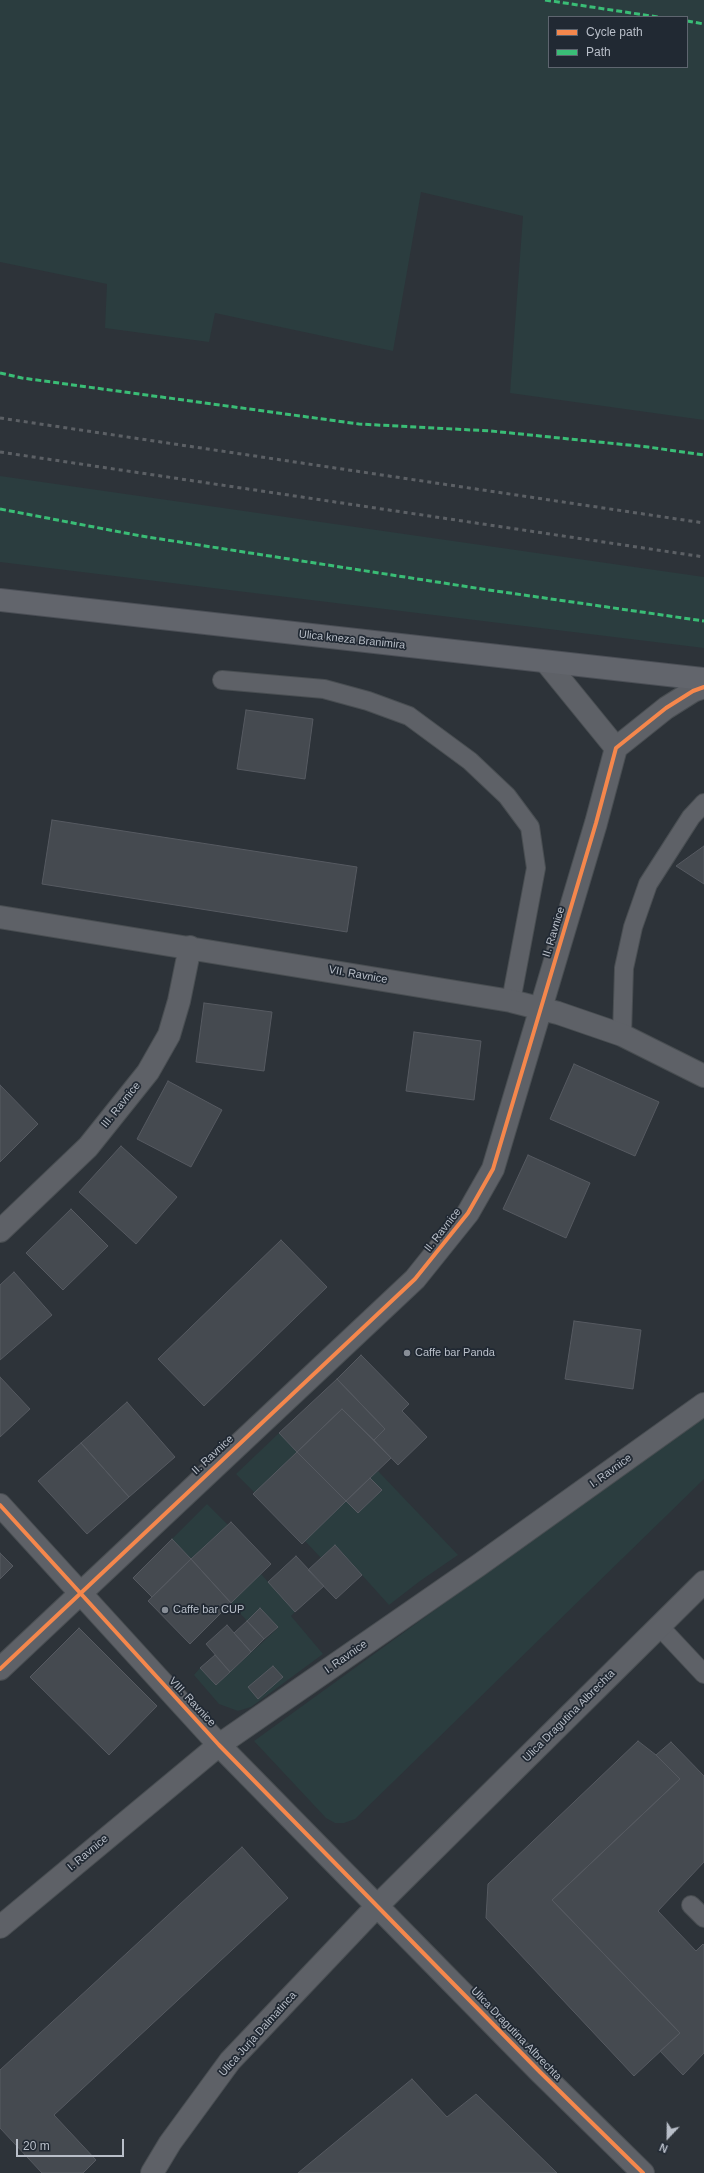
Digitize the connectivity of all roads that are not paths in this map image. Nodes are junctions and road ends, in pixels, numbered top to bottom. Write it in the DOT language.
graph roads {
  1 [pos="0,600"];
  2 [pos="546,662"];
  3 [pos="704,679"];
  4 [pos="222,680"];
  5 [pos="704,687"];
  6 [pos="616,748"];
  7 [pos="704,803"];
  8 [pos="0,917"];
  9 [pos="190,947"];
  10 [pos="511,1001"];
  11 [pos="540,1009"];
  12 [pos="622,1035"];
  13 [pos="704,1076"];
  14 [pos="0,1231"];
  15 [pos="704,1404"];
  16 [pos="0,1505"];
  17 [pos="704,1582"];
  18 [pos="79,1593"];
  19 [pos="659,1626"];
  20 [pos="0,1668"];
  21 [pos="704,1674"];
  22 [pos="219,1745"];
  23 [pos="378,1905"];
  24 [pos="691,1905"];
  25 [pos="704,1918"];
  26 [pos="0,1927"];
  27 [pos="152,2173"];
  28 [pos="643,2173"];
  1 -- 2 [label="main road, Ulica kneza Branimira"];
  2 -- 3 [label="main road, Ulica kneza Branimira"];
  2 -- 6 [label="street"];
  4 -- 10 [label="lane"];
  5 -- 6 [label="street"];
  6 -- 11 [label="street, II. Ravnice"];
  7 -- 12 [label="lane"];
  8 -- 9 [label="street, VII. Ravnice"];
  9 -- 10 [label="street, VII. Ravnice"];
  9 -- 14 [label="street, III. Ravnice"];
  10 -- 11 [label="street, VII. Ravnice"];
  11 -- 12 [label="street, VII. Ravnice"];
  11 -- 18 [label="street, II. Ravnice"];
  12 -- 13 [label="street, VII. Ravnice"];
  15 -- 22 [label="street, I. Ravnice"];
  16 -- 18 [label="street, VIII. Ravnice"];
  17 -- 19 [label="street, Ulica Dragutina Albrechta"];
  18 -- 20 [label="street, II. Ravnice"];
  18 -- 22 [label="street, VIII. Ravnice"];
  19 -- 21 [label="lane"];
  19 -- 23 [label="street, Ulica Dragutina Albrechta"];
  22 -- 23 [label="street, VIII. Ravnice"];
  22 -- 26 [label="street, I. Ravnice"];
  23 -- 27 [label="street, Ulica Jurja Dalmatinca"];
  23 -- 28 [label="street, Ulica Dragutina Albrechta"];
  24 -- 25 [label="lane"];
}
